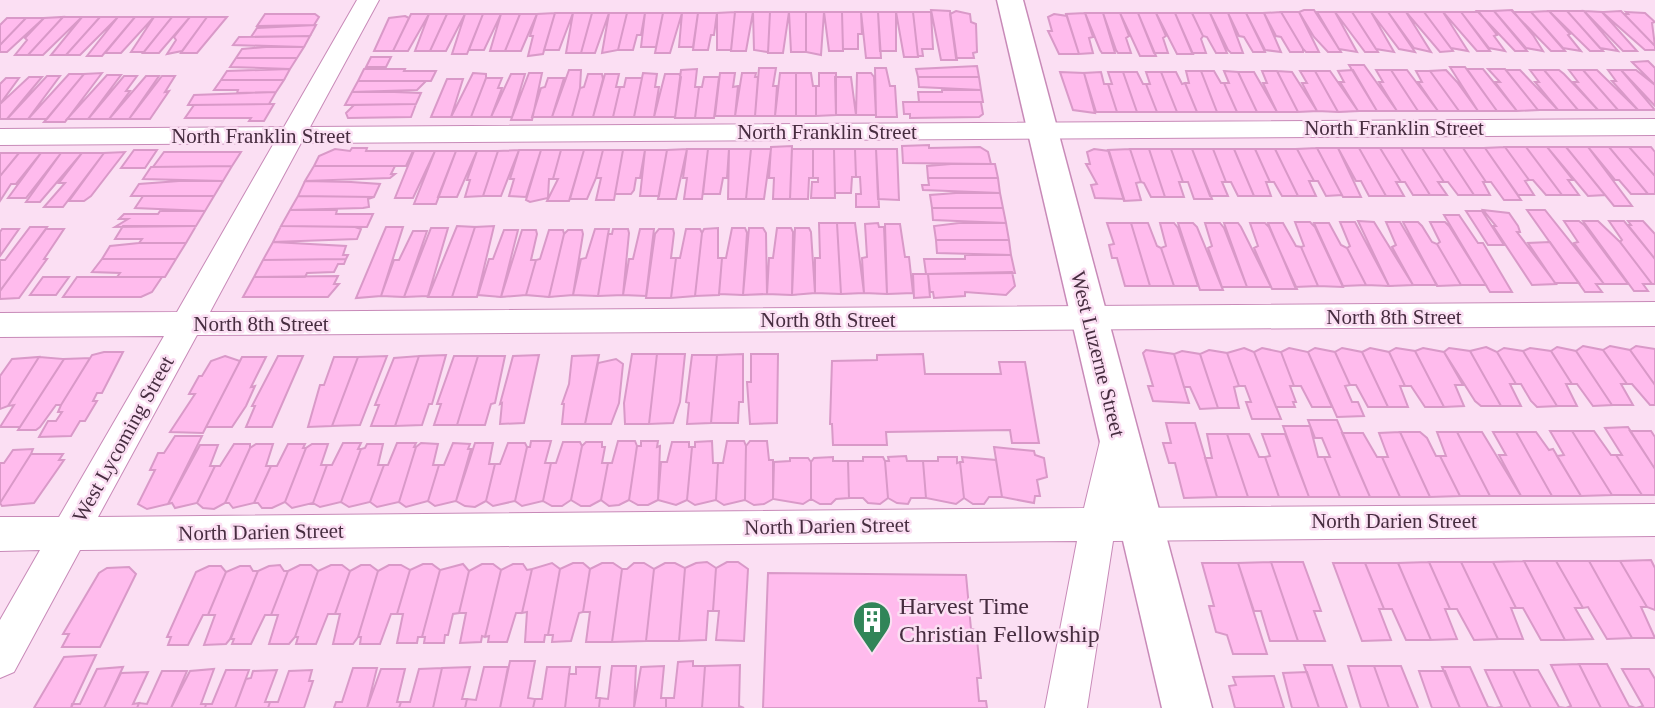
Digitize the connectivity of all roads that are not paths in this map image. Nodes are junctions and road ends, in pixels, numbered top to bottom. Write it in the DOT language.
graph roads {
  1 [pos="368,0"];
  2 [pos="1010,0"];
  3 [pos="1655,127"];
  4 [pos="1042,130"];
  5 [pos="292,136"];
  6 [pos="0,137"];
  7 [pos="1655,314"];
  8 [pos="1090,319"];
  9 [pos="187,324"];
  10 [pos="0,325"];
  11 [pos="1655,520"];
  12 [pos="1119,523"];
  13 [pos="0,534"];
  14 [pos="69,534"];
  15 [pos="0,657"];
  16 [pos="1066,708"];
  17 [pos="1186,708"];
  1 -- 5 [label="street, West Lycoming Street"];
  2 -- 4 [label="street, West Luzerne Street"];
  3 -- 4 [label="street, North Franklin Street"];
  4 -- 5 [label="street, North Franklin Street"];
  4 -- 8 [label="street, West Luzerne Street"];
  5 -- 6 [label="street, North Franklin Street"];
  5 -- 9 [label="street, West Lycoming Street"];
  7 -- 8 [label="street, North 8th Street"];
  8 -- 9 [label="street, North 8th Street"];
  8 -- 12 [label="street, West Luzerne Street"];
  9 -- 10 [label="street, North 8th Street"];
  9 -- 14 [label="street, West Lycoming Street"];
  11 -- 12 [label="street, North Darien Street"];
  12 -- 14 [label="street, North Darien Street"];
  12 -- 16 [label="street"];
  12 -- 17 [label="street, West Luzerne Street"];
  13 -- 14 [label="street, North Darien Street"];
  14 -- 15 [label="street, West Lycoming Street"];
}
